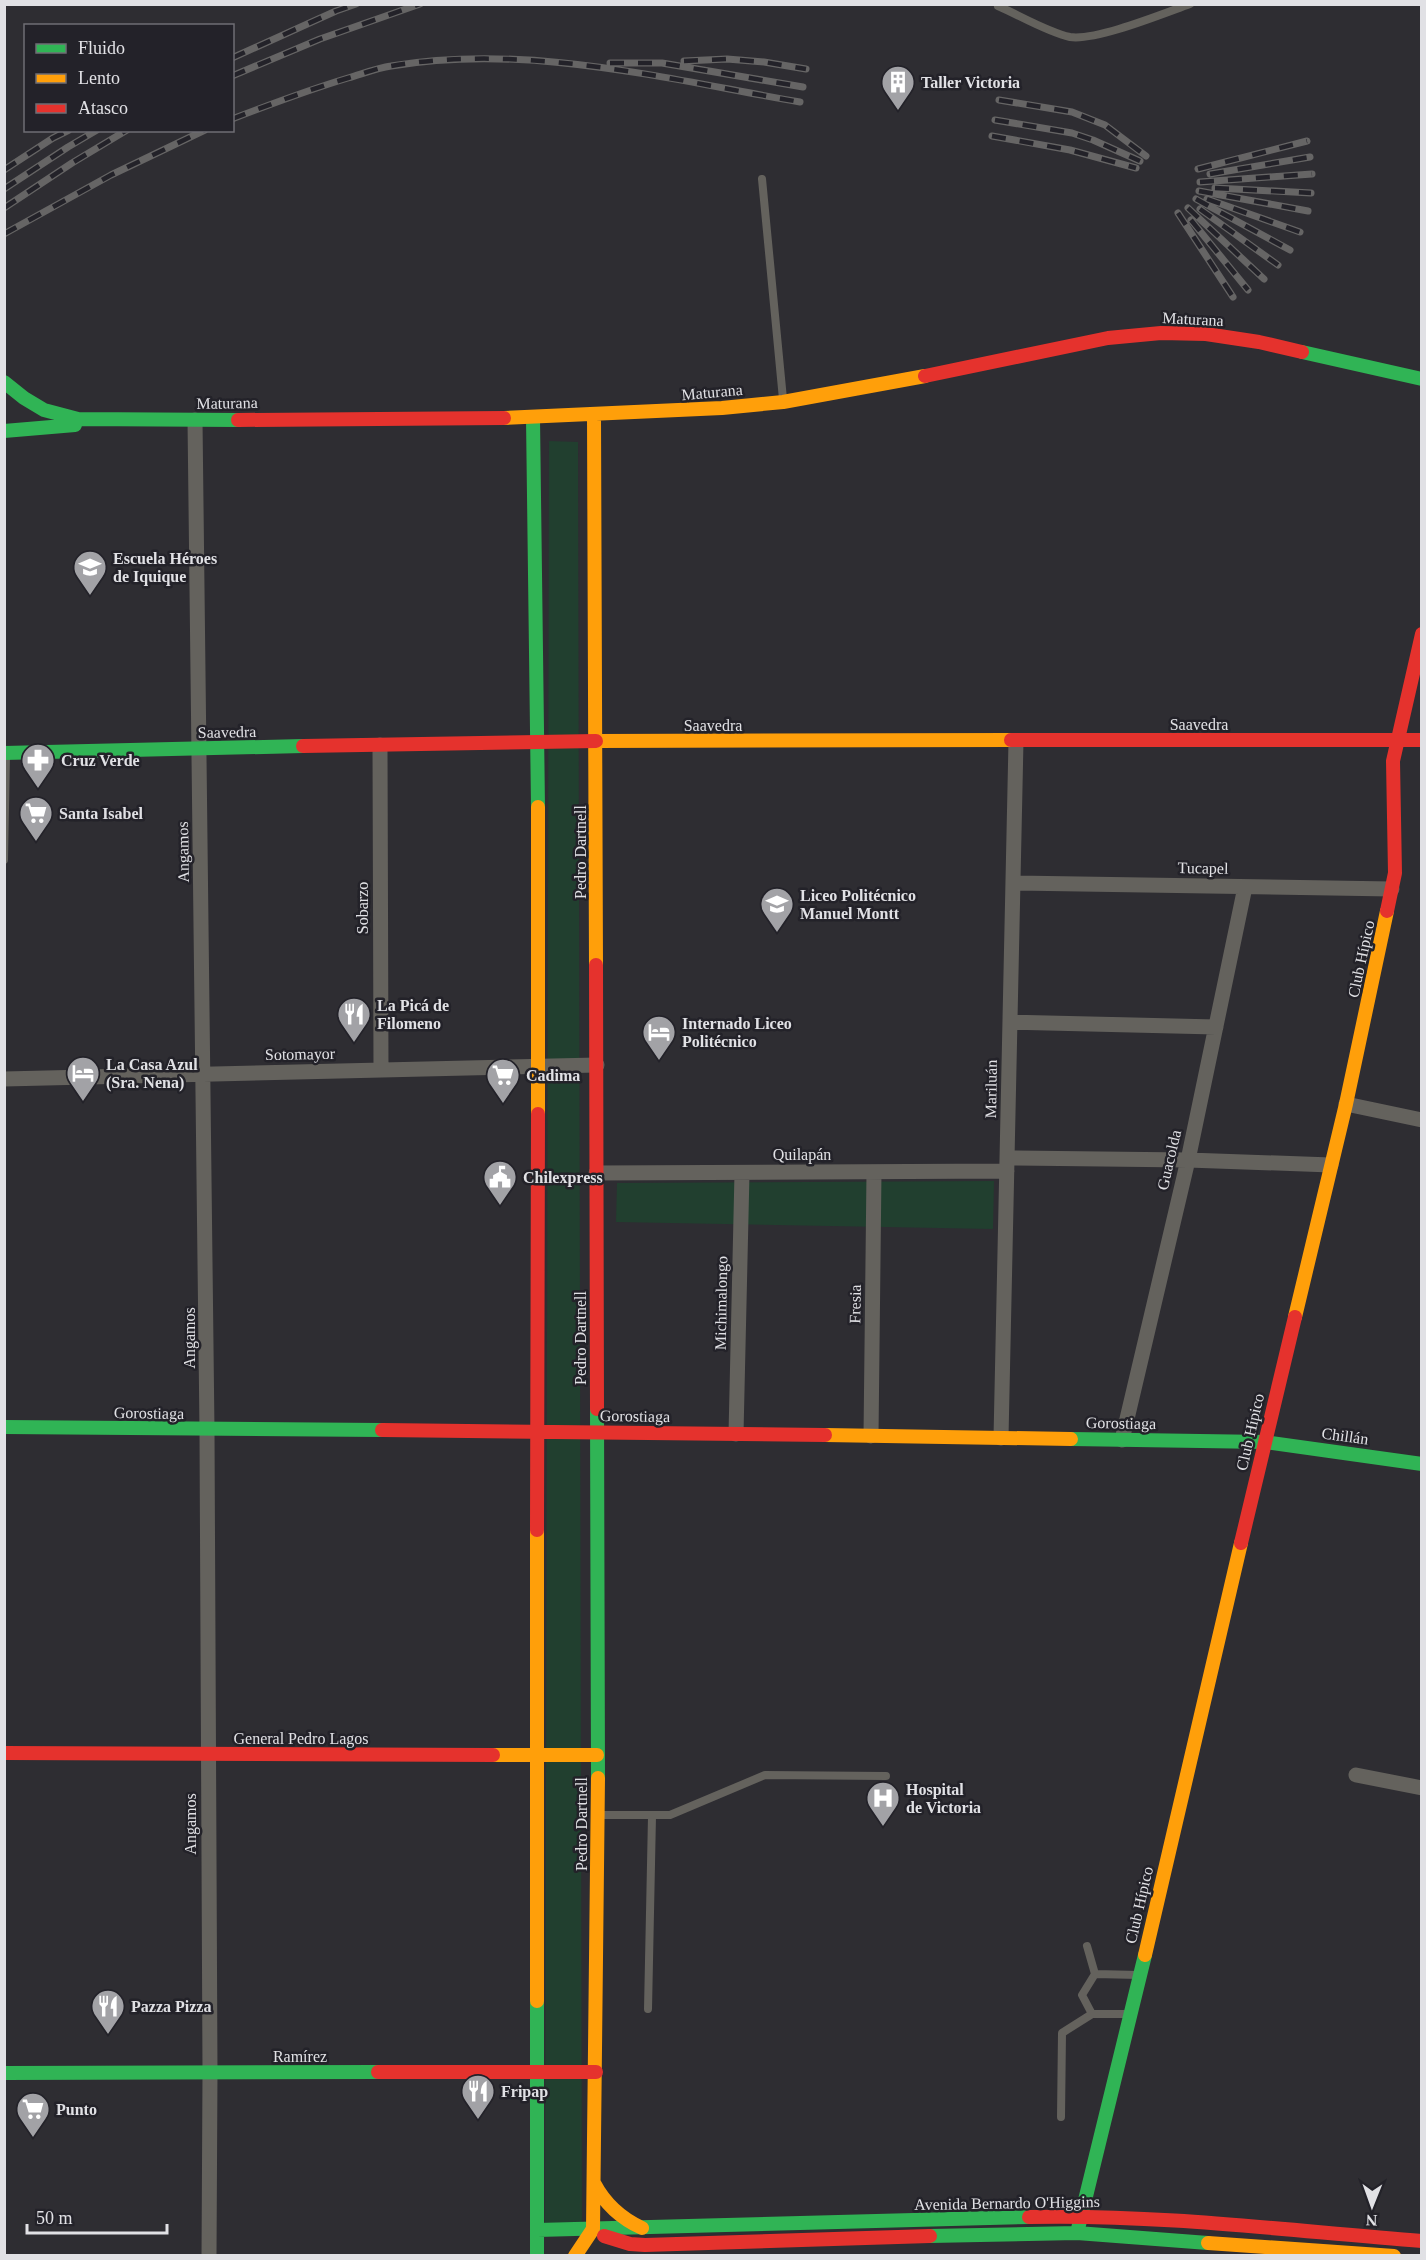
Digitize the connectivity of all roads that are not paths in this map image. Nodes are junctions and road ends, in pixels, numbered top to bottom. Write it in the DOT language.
graph roads {
  1 [pos="1190,4"];
  2 [pos="998,6"];
  3 [pos="762,179"];
  4 [pos="1422,379"];
  5 [pos="4,382"];
  6 [pos="783,402"];
  7 [pos="594,416"];
  8 [pos="533,417"];
  9 [pos="195,420"];
  10 [pos="92,421"];
  11 [pos="4,432"];
  12 [pos="1422,634"];
  13 [pos="1396,740"];
  14 [pos="538,741"];
  15 [pos="1016,741"];
  16 [pos="1422,741"];
  17 [pos="596,742"];
  18 [pos="380,745"];
  19 [pos="200,749"];
  20 [pos="5,753"];
  21 [pos="4,860"];
  22 [pos="1013,884"];
  23 [pos="1245,887"];
  24 [pos="1392,889"];
  25 [pos="1010,1022"];
  26 [pos="1216,1027"];
  27 [pos="597,1065"];
  28 [pos="538,1066"];
  29 [pos="381,1070"];
  30 [pos="204,1075"];
  31 [pos="4,1079"];
  32 [pos="1346,1104"];
  33 [pos="1422,1120"];
  34 [pos="1188,1160"];
  35 [pos="1007,1165"];
  36 [pos="1331,1166"];
  37 [pos="874,1172"];
  38 [pos="596,1173"];
  39 [pos="742,1173"];
  40 [pos="4,1427"];
  41 [pos="207,1430"];
  42 [pos="537,1431"];
  43 [pos="597,1432"];
  44 [pos="736,1434"];
  45 [pos="872,1436"];
  46 [pos="1001,1438"];
  47 [pos="1122,1440"];
  48 [pos="1265,1442"];
  49 [pos="1422,1464"];
  50 [pos="4,1753"];
  51 [pos="208,1754"];
  52 [pos="537,1755"];
  53 [pos="597,1755"];
  54 [pos="1356,1774"];
  55 [pos="886,1776"];
  56 [pos="1422,1788"];
  57 [pos="598,1815"];
  58 [pos="652,1816"];
  59 [pos="1087,1946"];
  60 [pos="1095,1974"];
  61 [pos="1140,1975"];
  62 [pos="648,2009"];
  63 [pos="1092,2014"];
  64 [pos="1131,2014"];
  65 [pos="537,2072"];
  66 [pos="596,2072"];
  67 [pos="210,2073"];
  68 [pos="6,2075"];
  69 [pos="1061,2117"];
  70 [pos="594,2183"];
  71 [pos="1081,2216"];
  72 [pos="593,2229"];
  73 [pos="644,2229"];
  74 [pos="537,2230"];
  75 [pos="1077,2234"];
  76 [pos="1422,2241"];
  77 [pos="1376,2255"];
  78 [pos="209,2256"];
  79 [pos="537,2256"];
  80 [pos="575,2256"];
  81 [pos="1394,2256"];
  1 -- 2 [label="lane"];
  3 -- 6 [label="lane"];
  4 -- 6 [label="main road, Maturana"];
  5 -- 10 [label="main road, Maturana"];
  6 -- 7 [label="main road, Maturana"];
  7 -- 8 [label="main road, Maturana"];
  7 -- 17 [label="main road, Pedro Dartnell"];
  8 -- 9 [label="main road, Maturana"];
  8 -- 14 [label="main road"];
  9 -- 10 [label="main road, Maturana"];
  9 -- 19 [label="street, Angamos"];
  10 -- 11 [label="main road"];
  12 -- 13 [label="main road, Club Hípico"];
  13 -- 15 [label="main road, Saavedra"];
  13 -- 16 [label="main road, Saavedra"];
  13 -- 24 [label="main road, Club Hípico"];
  14 -- 17 [label="main road, Saavedra"];
  14 -- 18 [label="main road, Saavedra"];
  14 -- 28 [label="main road"];
  15 -- 17 [label="main road, Saavedra"];
  15 -- 22 [label="street, Mariluán"];
  17 -- 27 [label="main road, Pedro Dartnell"];
  18 -- 19 [label="main road, Saavedra"];
  18 -- 29 [label="street, Sobarzo"];
  19 -- 20 [label="main road, Saavedra"];
  19 -- 30 [label="street, Angamos"];
  20 -- 21 [label="lane"];
  22 -- 23 [label="street, Tucapel"];
  22 -- 25 [label="street, Mariluán"];
  23 -- 24 [label="street, Tucapel"];
  23 -- 26 [label="street, Guacolda"];
  24 -- 32 [label="main road, Club Hípico"];
  25 -- 26 [label="street"];
  25 -- 35 [label="street, Mariluán"];
  26 -- 34 [label="street, Guacolda"];
  27 -- 28 [label="street, Sotomayor"];
  27 -- 38 [label="main road, Pedro Dartnell"];
  28 -- 29 [label="street, Sotomayor"];
  28 -- 42 [label="main road"];
  29 -- 30 [label="street, Sotomayor"];
  30 -- 31 [label="street, Sotomayor"];
  30 -- 41 [label="street, Angamos"];
  32 -- 33 [label="street"];
  32 -- 36 [label="main road, Club Hípico"];
  34 -- 35 [label="street, Quilapán"];
  34 -- 36 [label="street, Quilapán"];
  34 -- 47 [label="street, Guacolda"];
  35 -- 37 [label="street, Quilapán"];
  35 -- 46 [label="street, Mariluán"];
  36 -- 48 [label="main road, Club Hípico"];
  37 -- 39 [label="street, Quilapán"];
  37 -- 45 [label="street, Fresia"];
  38 -- 39 [label="street, Quilapán"];
  38 -- 43 [label="main road, Pedro Dartnell"];
  39 -- 44 [label="street, Michimalongo"];
  40 -- 41 [label="main road, Gorostiaga"];
  41 -- 42 [label="main road, Gorostiaga"];
  41 -- 51 [label="street, Angamos"];
  42 -- 43 [label="main road, Gorostiaga"];
  42 -- 52 [label="main road"];
  43 -- 44 [label="main road, Gorostiaga"];
  43 -- 53 [label="main road, Pedro Dartnell"];
  44 -- 45 [label="main road, Gorostiaga"];
  45 -- 46 [label="main road, Gorostiaga"];
  46 -- 47 [label="main road, Gorostiaga"];
  47 -- 48 [label="main road, Gorostiaga"];
  48 -- 49 [label="main road, Chillán"];
  48 -- 61 [label="main road, Club Hípico"];
  50 -- 51 [label="main road, General Pedro Lagos"];
  51 -- 52 [label="main road, General Pedro Lagos"];
  51 -- 67 [label="street, Angamos"];
  52 -- 53 [label="main road, General Pedro Lagos"];
  52 -- 65 [label="main road"];
  53 -- 57 [label="main road, Pedro Dartnell"];
  54 -- 56 [label="street"];
  55 -- 58 [label="lane"];
  57 -- 58 [label="lane"];
  57 -- 66 [label="main road, Pedro Dartnell"];
  58 -- 62 [label="lane"];
  59 -- 60 [label="lane"];
  60 -- 61 [label="lane"];
  60 -- 63 [label="lane"];
  61 -- 64 [label="main road, Club Hípico"];
  63 -- 64 [label="lane"];
  63 -- 69 [label="lane"];
  64 -- 71 [label="main road, Club Hípico"];
  65 -- 66 [label="main road, Ramírez"];
  65 -- 67 [label="main road, Ramírez"];
  65 -- 74 [label="main road"];
  66 -- 70 [label="main road, Pedro Dartnell"];
  67 -- 68 [label="main road, Ramírez"];
  67 -- 78 [label="street, Angamos"];
  70 -- 72 [label="main road, Pedro Dartnell"];
  70 -- 73 [label="main road"];
  71 -- 73 [label="main road, Avenida Bernardo O'Higgins"];
  71 -- 75 [label="main road, Club Hípico"];
  71 -- 76 [label="main road, Avenida Bernardo O'Higgins"];
  72 -- 73 [label="main road, Avenida Bernardo O'Higgins"];
  72 -- 74 [label="main road, Avenida Bernardo O'Higgins"];
  72 -- 75 [label="main road, Avenida Bernardo O'Higgins"];
  72 -- 80 [label="main road"];
  74 -- 79 [label="main road"];
  75 -- 77 [label="main road, Avenida Bernardo O'Higgins"];
  77 -- 81 [label="main road, Avenida Bernardo O'Higgins"];
}
